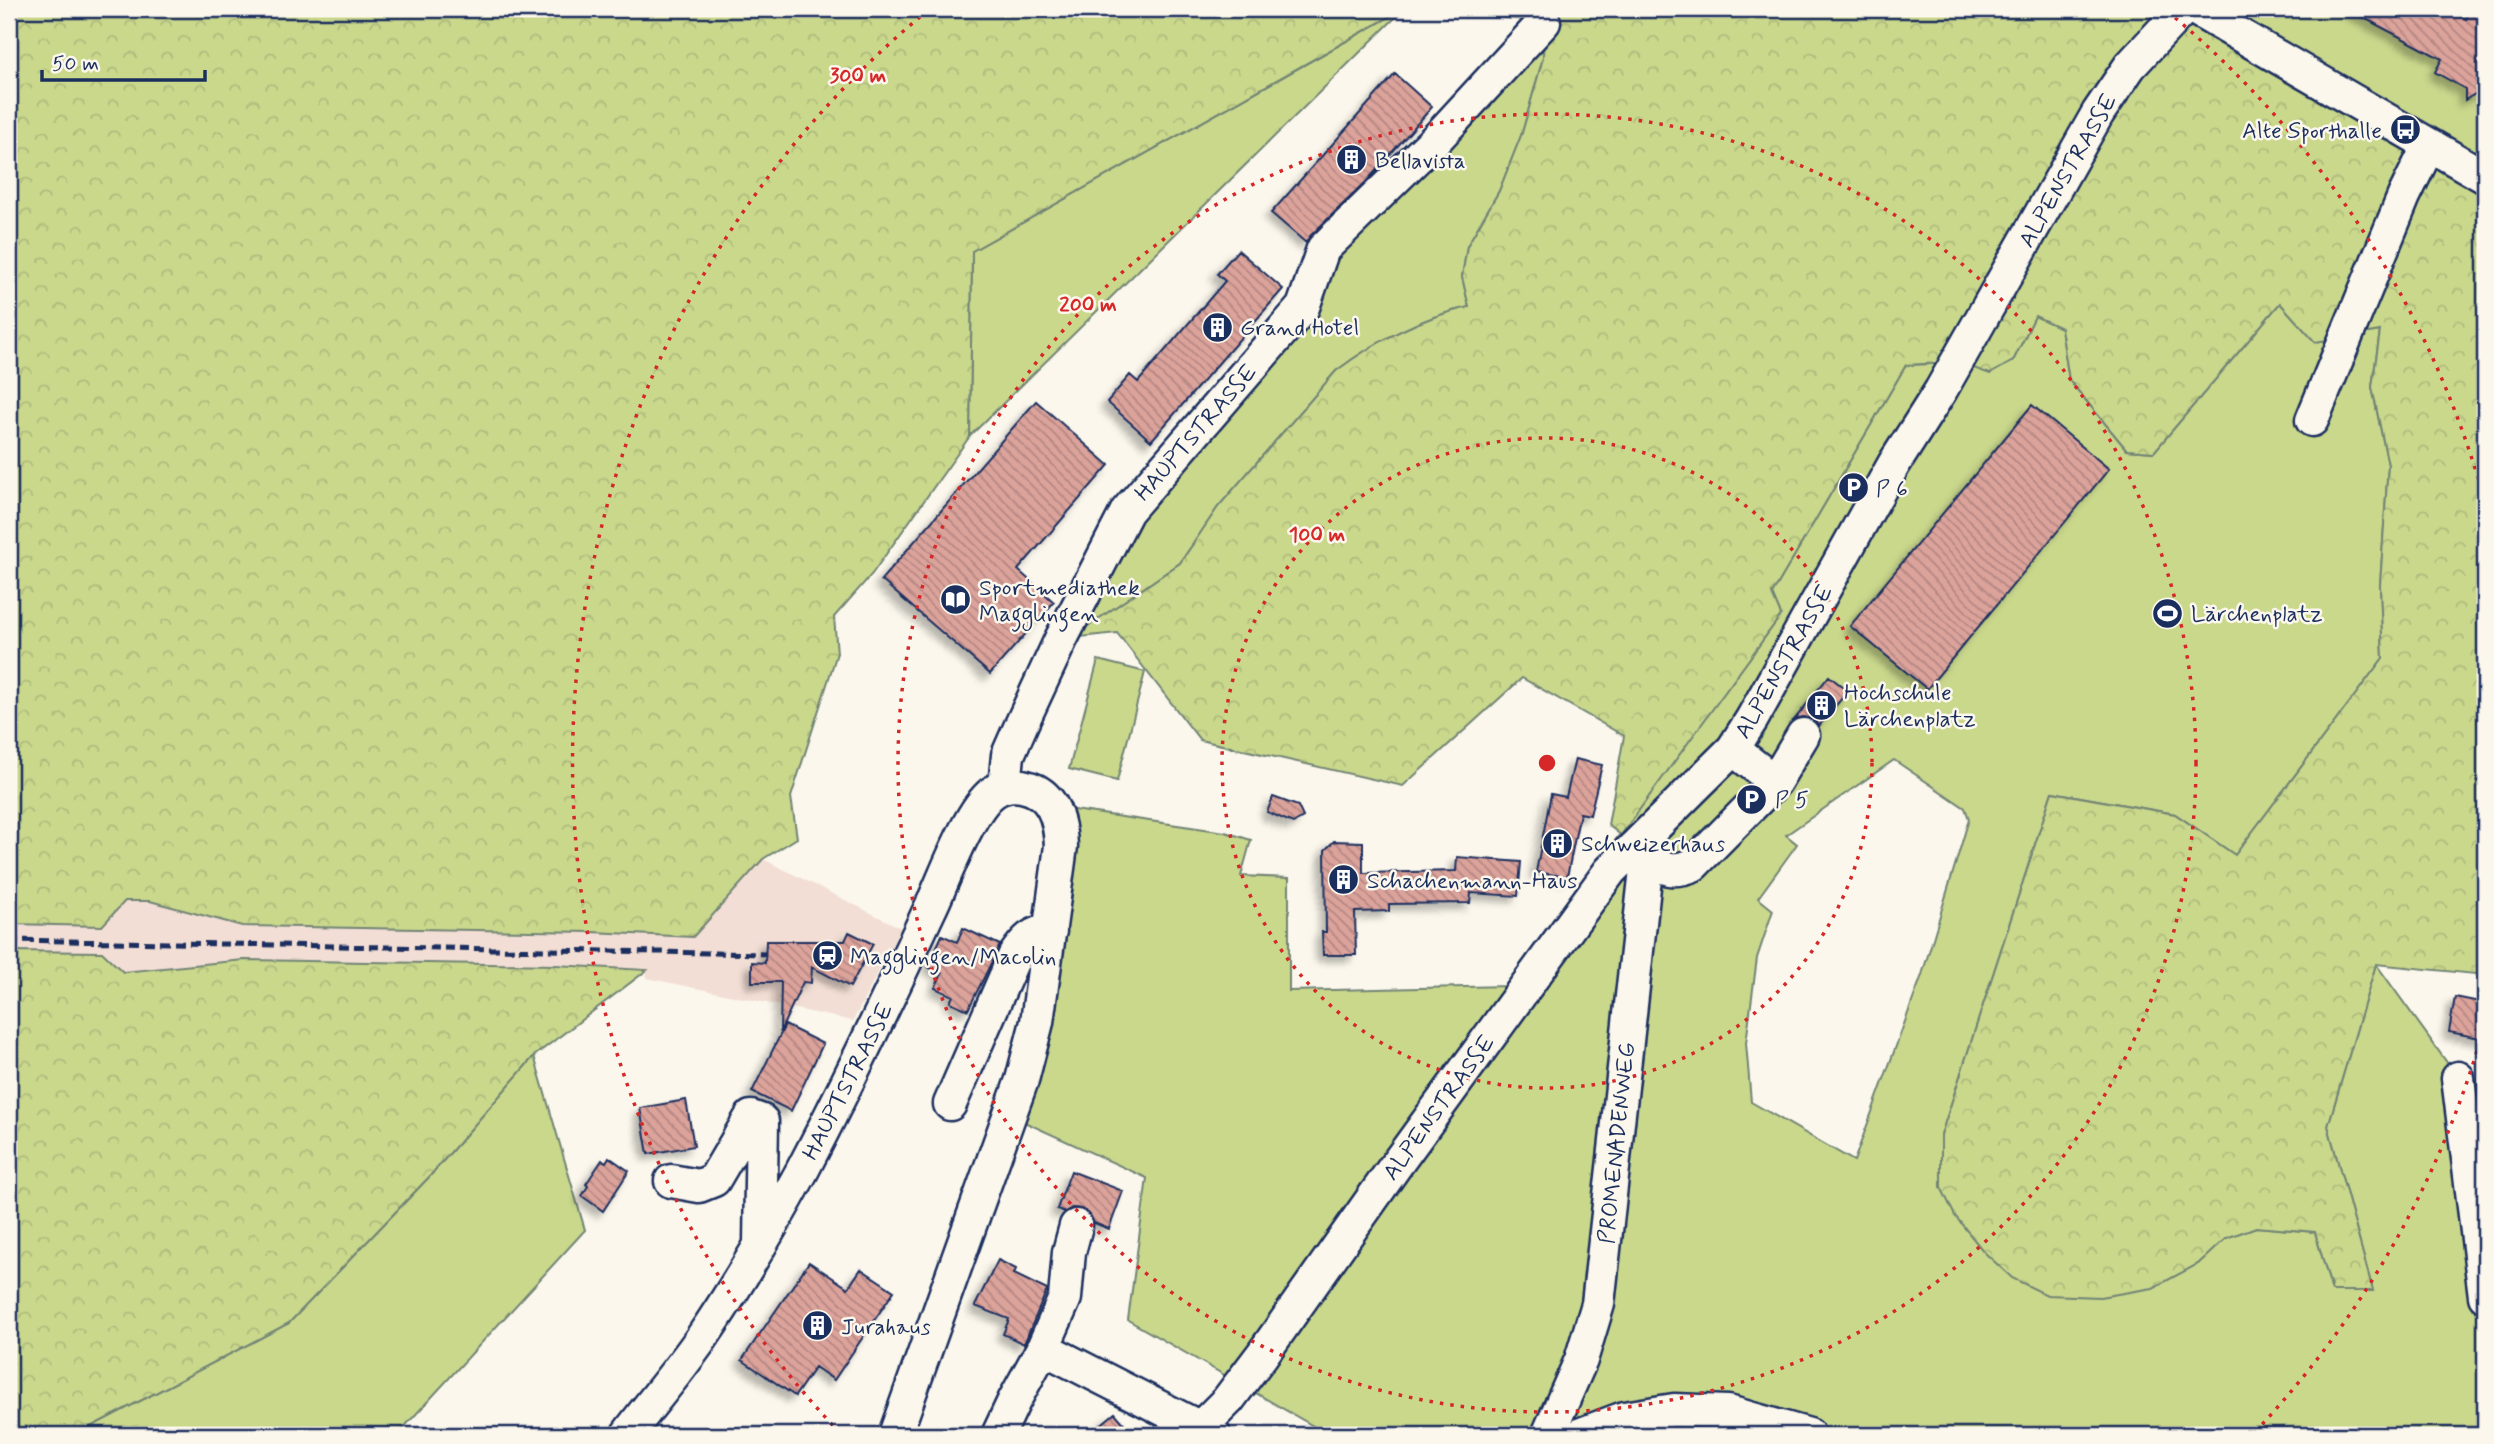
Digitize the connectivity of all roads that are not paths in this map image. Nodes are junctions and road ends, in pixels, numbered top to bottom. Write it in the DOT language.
graph roads {
  1 [pos="2183,9"];
  2 [pos="2195,9"];
  3 [pos="1544,22"];
  4 [pos="2429,145"];
  5 [pos="2485,177"];
  6 [pos="2312,420"];
  7 [pos="1803,736"];
  8 [pos="1733,749"];
  9 [pos="1775,782"];
  10 [pos="1005,786"];
  11 [pos="1641,853"];
  12 [pos="1050,931"];
  13 [pos="2458,1078"];
  14 [pos="950,1104"];
  15 [pos="671,1181"];
  16 [pos="1076,1226"];
  17 [pos="760,1247"];
  18 [pos="2485,1296"];
  19 [pos="1043,1348"];
  20 [pos="1564,1431"];
  21 [pos="1203,1433"];
  22 [pos="627,1435"];
  23 [pos="895,1435"];
  24 [pos="998,1435"];
  25 [pos="1809,1435"];
  1 -- 8 [label="street, ALPENSTRASSE"];
  2 -- 4 [label="street"];
  3 -- 10 [label="street, HAUPTSTRASSE"];
  4 -- 5 [label="street"];
  4 -- 6 [label="street"];
  7 -- 9 [label="street"];
  8 -- 9 [label="street"];
  8 -- 11 [label="street, ALPENSTRASSE"];
  9 -- 11 [label="street"];
  10 -- 12 [label="street"];
  10 -- 17 [label="street, HAUPTSTRASSE"];
  11 -- 20 [label="street, PROMENADENWEG"];
  11 -- 21 [label="street, ALPENSTRASSE"];
  12 -- 14 [label="street"];
  12 -- 23 [label="street"];
  13 -- 18 [label="street"];
  15 -- 17 [label="street"];
  16 -- 19 [label="street"];
  17 -- 22 [label="street, HAUPTSTRASSE"];
  19 -- 21 [label="street"];
  19 -- 24 [label="street"];
  20 -- 25 [label="street"];
}
